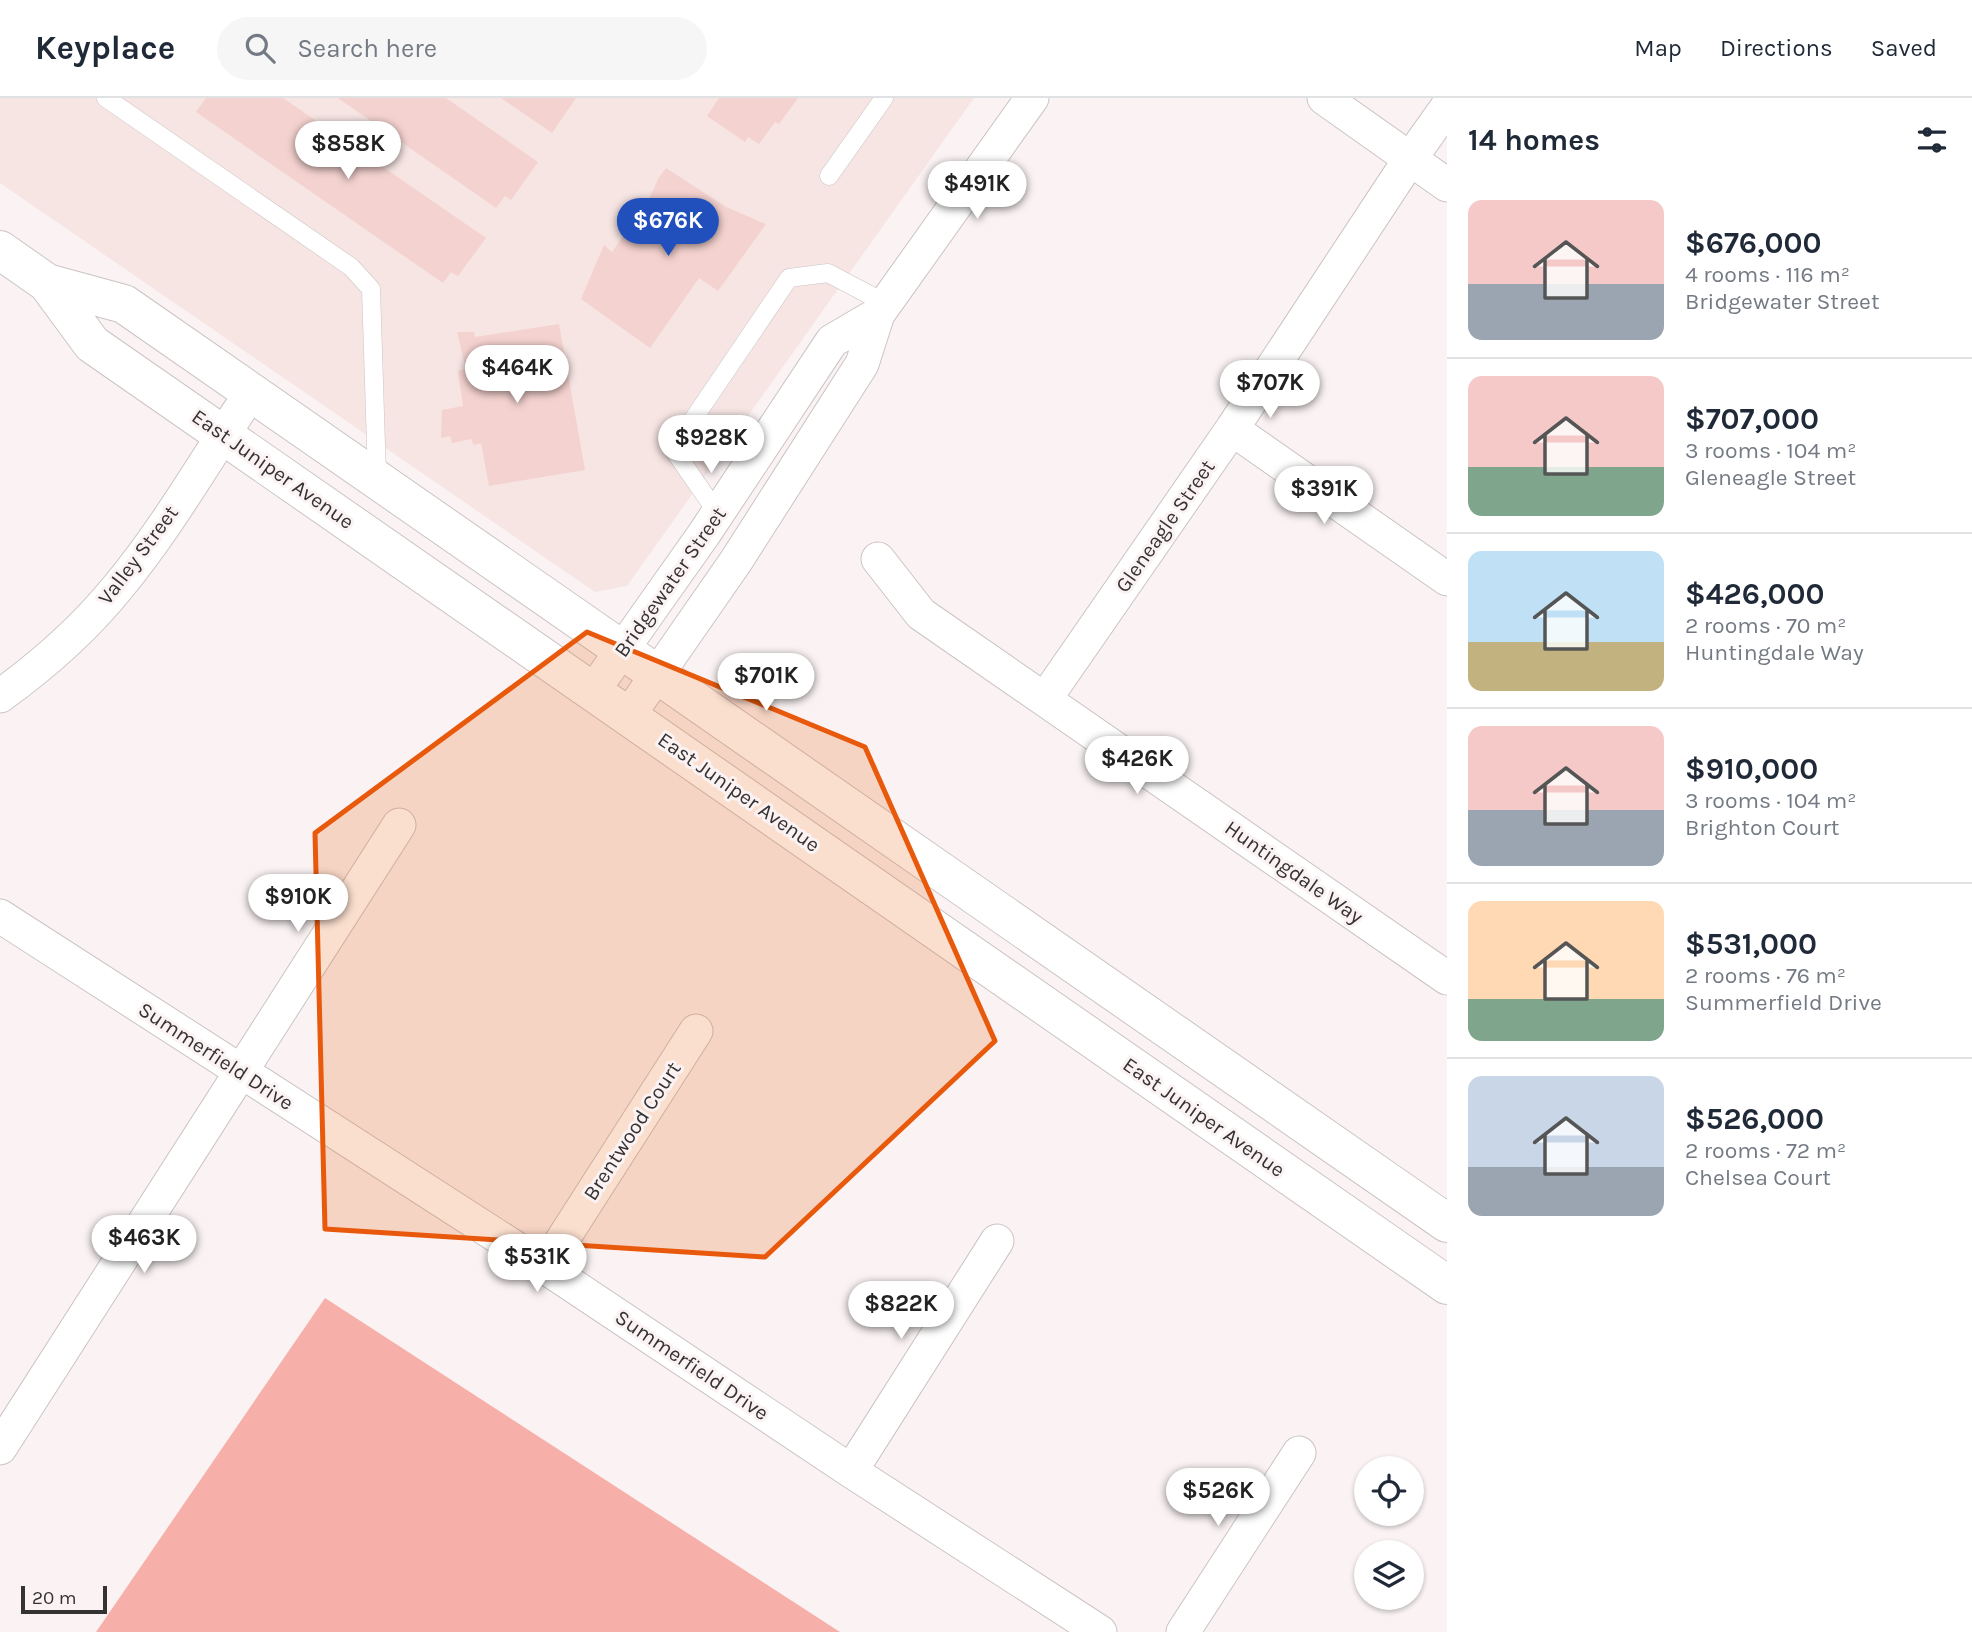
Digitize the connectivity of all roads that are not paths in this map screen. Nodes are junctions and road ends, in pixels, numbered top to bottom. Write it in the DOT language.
graph roads {
  1 [pos="106,98"];
  2 [pos="884,98"];
  3 [pos="1324,98"];
  4 [pos="1021,102"];
  5 [pos="1447,107"];
  6 [pos="1410,159"];
  7 [pos="830,176"];
  8 [pos="1447,185"];
  9 [pos="0,250"];
  10 [pos="47,283"];
  11 [pos="881,308"];
  12 [pos="251,393"];
  13 [pos="1232,429"];
  14 [pos="223,434"];
  15 [pos="377,481"];
  16 [pos="718,514"];
  17 [pos="878,559"];
  18 [pos="1447,579"];
  19 [pos="622,650"];
  20 [pos="658,674"];
  21 [pos="593,691"];
  22 [pos="0,696"];
  23 [pos="1045,699"];
  24 [pos="629,715"];
  25 [pos="399,825"];
  26 [pos="0,916"];
  27 [pos="1447,978"];
  28 [pos="696,1031"];
  29 [pos="242,1072"];
  30 [pos="1447,1223"];
  31 [pos="997,1241"];
  32 [pos="545,1267"];
  33 [pos="1447,1285"];
  34 [pos="0,1448"];
  35 [pos="1299,1453"];
  36 [pos="851,1471"];
  37 [pos="1100,1632"];
  38 [pos="1183,1632"];
  1 -- 15 [label="lane"];
  2 -- 7 [label="lane"];
  3 -- 6 [label="street"];
  4 -- 11 [label="street, Bridgewater Street"];
  5 -- 6 [label="street, Gleneagle Street"];
  6 -- 8 [label="street"];
  6 -- 13 [label="street, Gleneagle Street"];
  9 -- 10 [label="street, East Juniper Avenue"];
  10 -- 12 [label="street, East Juniper Avenue"];
  10 -- 14 [label="street, East Juniper Avenue"];
  11 -- 16 [label="street, Bridgewater Street"];
  11 -- 16 [label="lane"];
  11 -- 20 [label="street, Bridgewater Street"];
  12 -- 14 [label="street, Valley Street"];
  12 -- 15 [label="street, East Juniper Avenue"];
  13 -- 18 [label="street"];
  13 -- 23 [label="street, Gleneagle Street"];
  14 -- 21 [label="street, East Juniper Avenue"];
  14 -- 22 [label="street, Valley Street"];
  15 -- 19 [label="street, East Juniper Avenue"];
  16 -- 19 [label="street, Bridgewater Street"];
  17 -- 23 [label="street, Huntingdale Way"];
  19 -- 20 [label="street, East Juniper Avenue"];
  19 -- 21 [label="street, Bridgewater Street"];
  20 -- 24 [label="street, Bridgewater Street"];
  20 -- 30 [label="street, East Juniper Avenue"];
  21 -- 24 [label="street, East Juniper Avenue"];
  23 -- 27 [label="street, Huntingdale Way"];
  24 -- 33 [label="street, East Juniper Avenue"];
  25 -- 29 [label="street"];
  26 -- 29 [label="street, Summerfield Drive"];
  28 -- 32 [label="street, Brentwood Court"];
  29 -- 32 [label="street, Summerfield Drive"];
  29 -- 34 [label="street"];
  31 -- 36 [label="street"];
  32 -- 36 [label="street, Summerfield Drive"];
  35 -- 38 [label="street"];
  36 -- 37 [label="street, Summerfield Drive"];
}
